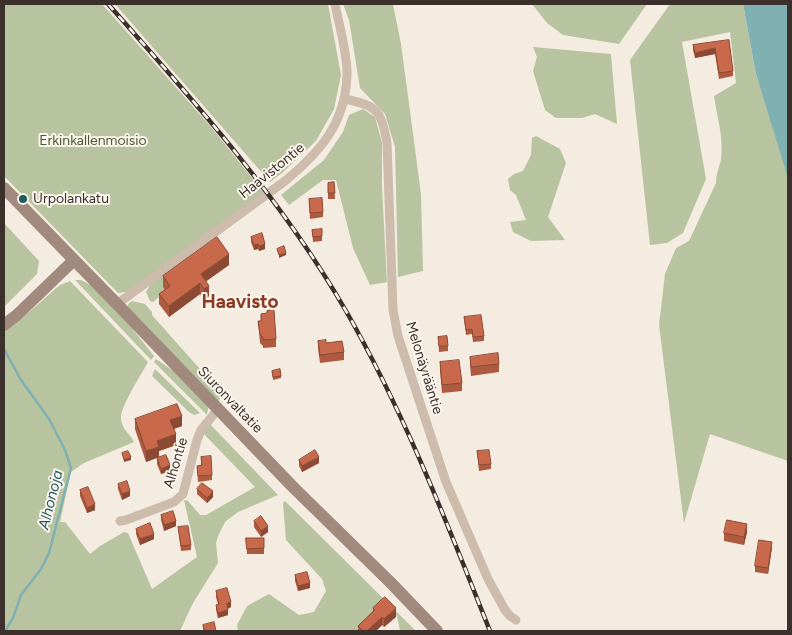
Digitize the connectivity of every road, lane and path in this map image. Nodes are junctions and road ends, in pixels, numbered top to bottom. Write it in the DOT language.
graph roads {
  1 [pos="335,4"];
  2 [pos="344,99"];
  3 [pos="4,188"];
  4 [pos="74,260"];
  5 [pos="117,304"];
  6 [pos="4,325"];
  7 [pos="218,409"];
  8 [pos="120,520"];
  9 [pos="516,620"];
  10 [pos="436,631"];
  1 -- 2 [label="street, Haavistontie"];
  2 -- 5 [label="street, Haavistontie"];
  2 -- 9 [label="street, Melonäyrääntie"];
  3 -- 4 [label="main road, Siuronvaltatie"];
  4 -- 5 [label="main road, Siuronvaltatie"];
  4 -- 6 [label="main road"];
  5 -- 7 [label="main road, Siuronvaltatie"];
  7 -- 8 [label="street, Alhontie"];
  7 -- 10 [label="main road, Siuronvaltatie"];
}
